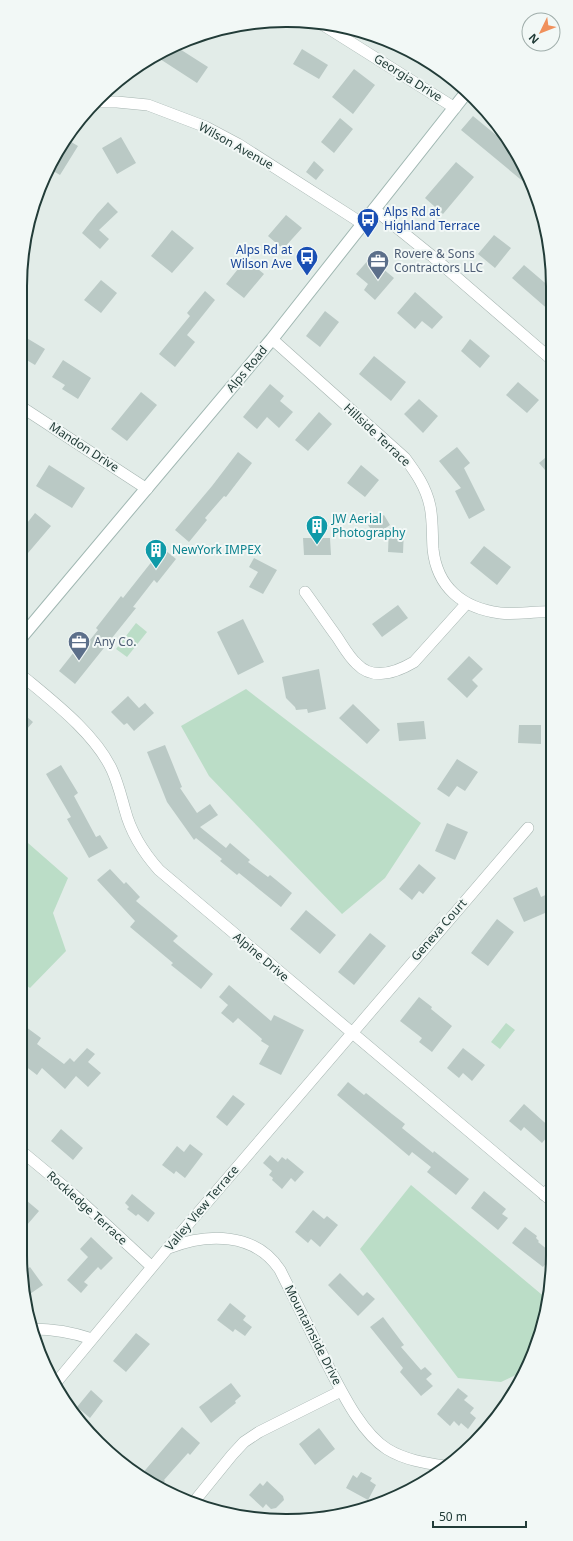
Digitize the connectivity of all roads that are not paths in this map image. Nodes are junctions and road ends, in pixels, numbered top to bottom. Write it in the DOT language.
graph roads {
  1 [pos="333,31"];
  2 [pos="463,96"];
  3 [pos="104,102"];
  4 [pos="455,108"];
  5 [pos="374,209"];
  6 [pos="362,224"];
  7 [pos="272,339"];
  8 [pos="546,355"];
  9 [pos="27,411"];
  10 [pos="147,489"];
  11 [pos="305,592"];
  12 [pos="467,603"];
  13 [pos="546,612"];
  14 [pos="27,631"];
  15 [pos="27,680"];
  16 [pos="528,828"];
  17 [pos="352,1033"];
  18 [pos="27,1156"];
  19 [pos="546,1196"];
  20 [pos="167,1249"];
  21 [pos="152,1267"];
  22 [pos="38,1329"];
  23 [pos="92,1339"];
  24 [pos="59,1379"];
  25 [pos="342,1391"];
  26 [pos="438,1465"];
  27 [pos="197,1498"];
  1 -- 4 [label="street, Georgia Drive"];
  2 -- 4 [label="main road, Alps Road"];
  3 -- 6 [label="street, Wilson Avenue"];
  4 -- 5 [label="main road, Alps Road"];
  5 -- 6 [label="main road, Alps Road"];
  5 -- 8 [label="street"];
  6 -- 7 [label="main road, Alps Road"];
  7 -- 10 [label="main road, Alps Road"];
  7 -- 12 [label="street, Hillside Terrace"];
  9 -- 10 [label="street, Mandon Drive"];
  10 -- 14 [label="main road, Alps Road"];
  11 -- 12 [label="street"];
  12 -- 13 [label="street, Hillside Terrace"];
  15 -- 17 [label="street, Alpine Drive"];
  16 -- 17 [label="street, Geneva Court"];
  17 -- 19 [label="street, Alpine Drive"];
  17 -- 20 [label="street, Valley View Terrace"];
  18 -- 21 [label="street, Rockledge Terrace"];
  20 -- 21 [label="street, Valley View Terrace"];
  20 -- 25 [label="street, Mountainside Drive"];
  21 -- 23 [label="street, Valley View Terrace"];
  22 -- 23 [label="street"];
  23 -- 24 [label="street, Valley View Terrace"];
  25 -- 26 [label="street, Mountainside Drive"];
  25 -- 27 [label="street"];
}
